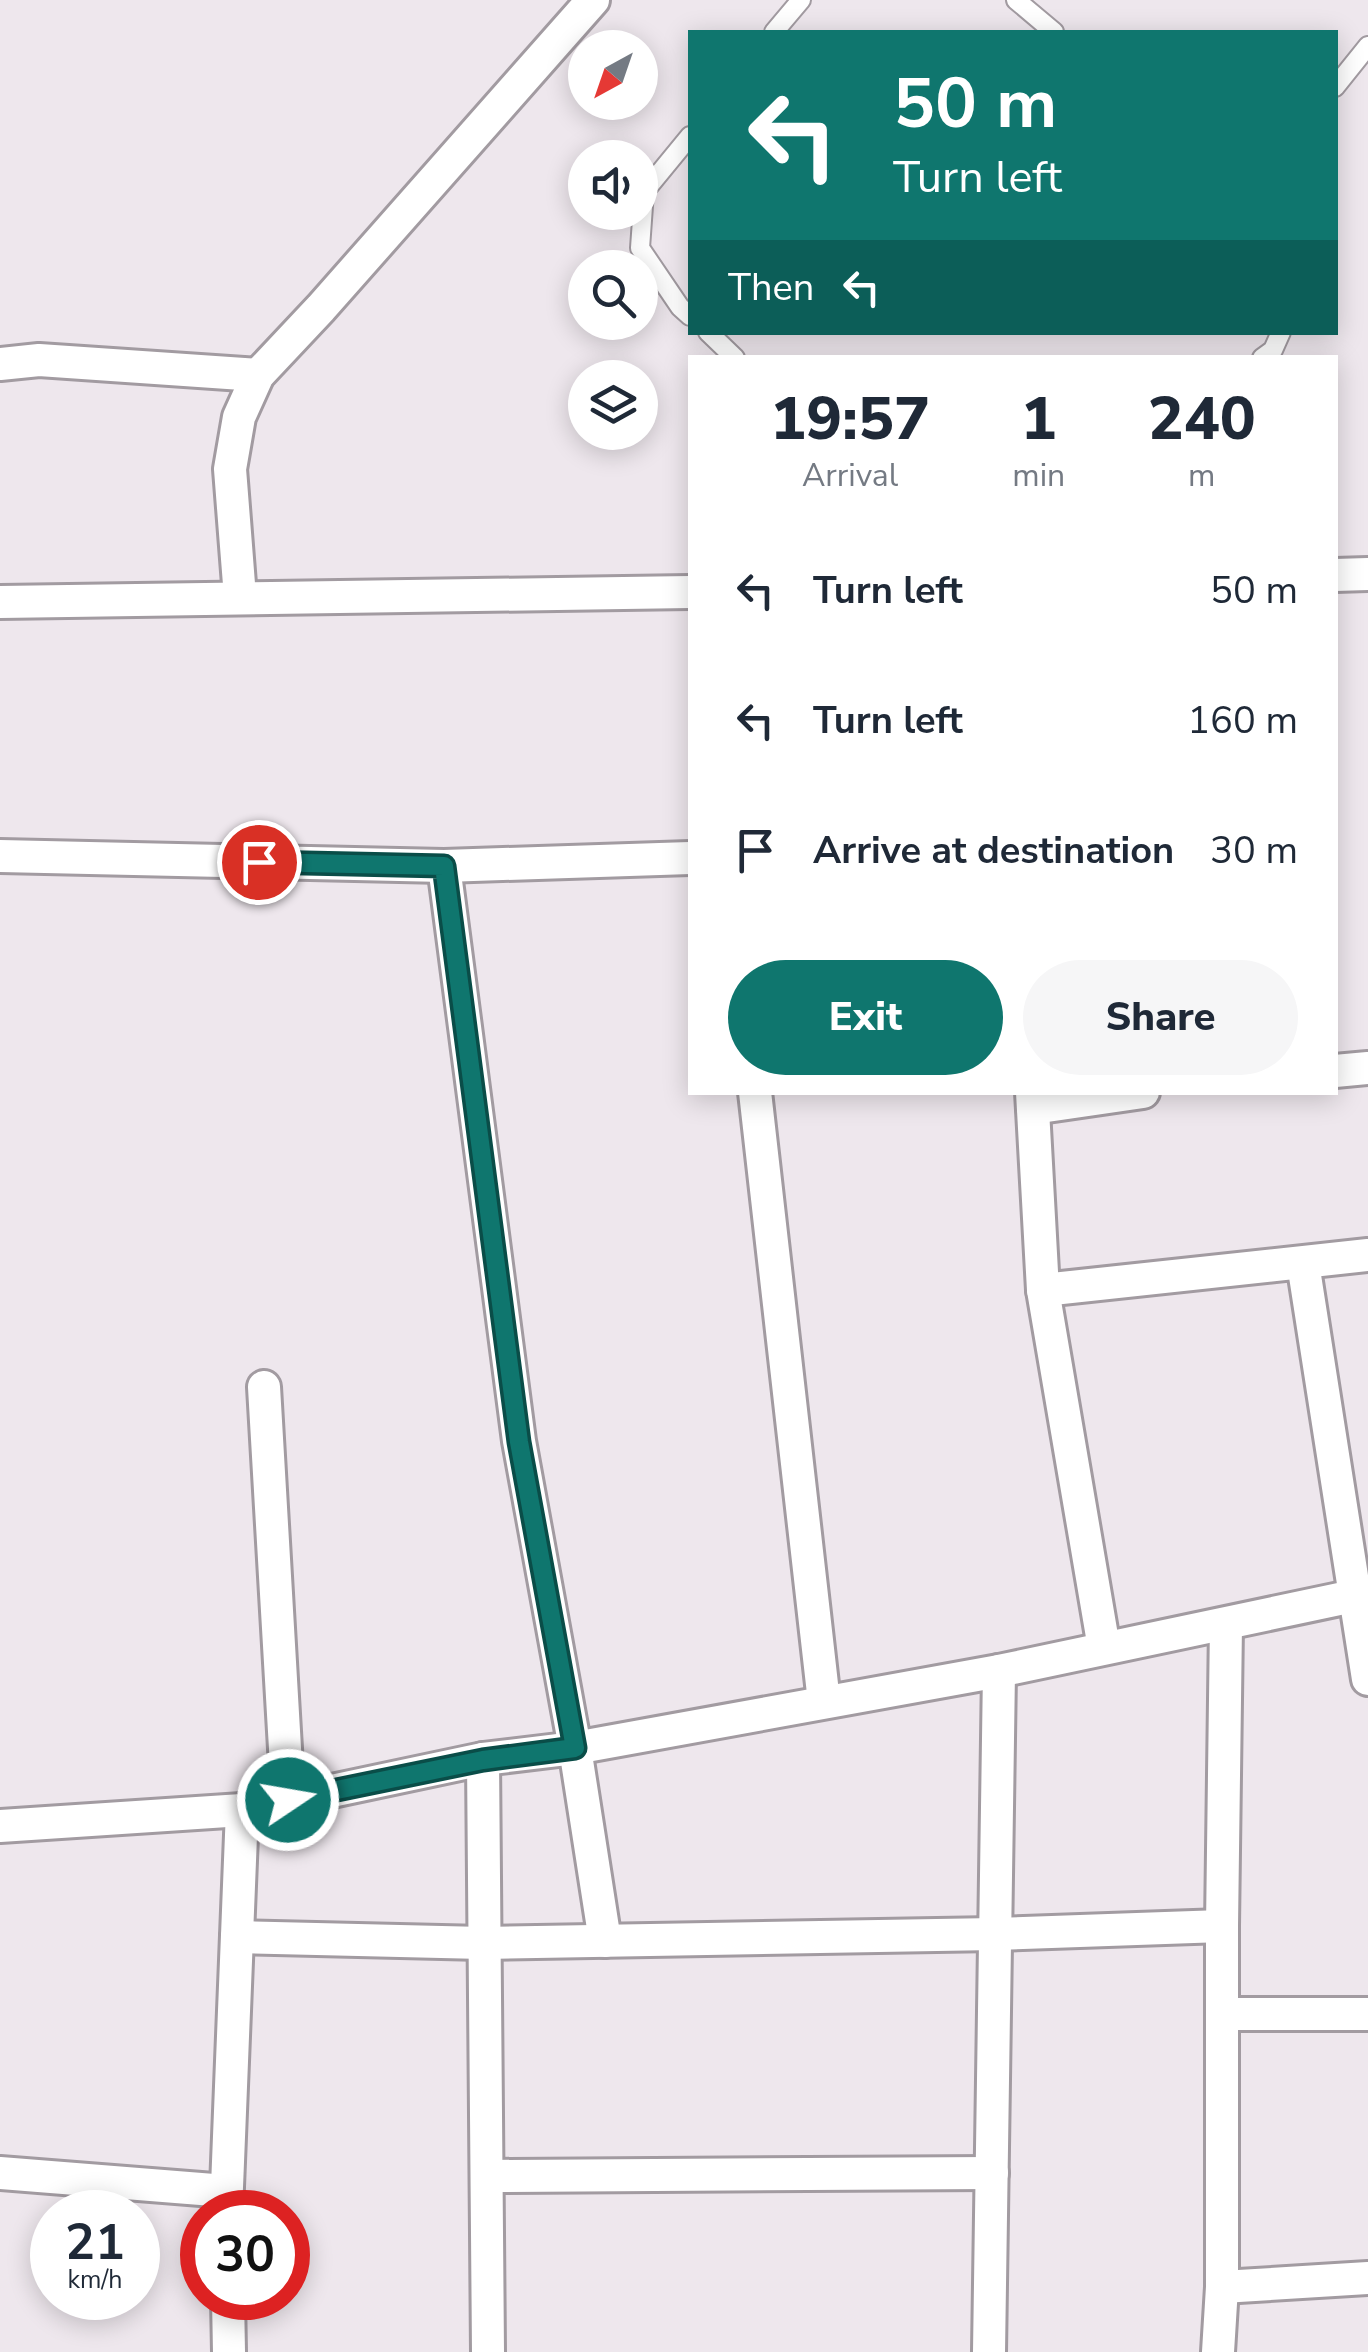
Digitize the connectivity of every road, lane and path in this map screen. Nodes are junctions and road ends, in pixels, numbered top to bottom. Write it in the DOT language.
graph roads {
  1 [pos="593,0"];
  2 [pos="801,0"];
  3 [pos="1016,0"];
  4 [pos="776,30"];
  5 [pos="1052,30"];
  6 [pos="1368,46"];
  7 [pos="1338,83"];
  8 [pos="688,138"];
  9 [pos="688,314"];
  10 [pos="711,335"];
  11 [pos="732,355"];
  12 [pos="0,364"];
  13 [pos="258,374"];
  14 [pos="1368,574"];
  15 [pos="1338,575"];
  16 [pos="688,592"];
  17 [pos="240,598"];
  18 [pos="0,602"];
  19 [pos="0,856"];
  20 [pos="688,858"];
  21 [pos="444,866"];
  22 [pos="1368,1068"];
  23 [pos="1338,1071"];
  24 [pos="754,1095"];
  25 [pos="1101,1095"];
  26 [pos="1032,1100"];
  27 [pos="1368,1255"];
  28 [pos="1303,1263"];
  29 [pos="1044,1290"];
  30 [pos="264,1387"];
  31 [pos="1361,1594"];
  32 [pos="1226,1624"];
  33 [pos="1104,1648"];
  34 [pos="999,1672"];
  35 [pos="1368,1679"];
  36 [pos="824,1702"];
  37 [pos="575,1748"];
  38 [pos="483,1760"];
  39 [pos="288,1800"];
  40 [pos="242,1810"];
  41 [pos="0,1826"];
  42 [pos="1222,1926"];
  43 [pos="995,1934"];
  44 [pos="237,1937"];
  45 [pos="605,1941"];
  46 [pos="483,1943"];
  47 [pos="1223,2014"];
  48 [pos="1368,2014"];
  49 [pos="992,2172"];
  50 [pos="0,2173"];
  51 [pos="489,2176"];
  52 [pos="226,2190"];
  53 [pos="180,2196"];
  54 [pos="1368,2278"];
  55 [pos="1222,2288"];
  56 [pos="228,2320"];
  57 [pos="229,2352"];
  58 [pos="488,2352"];
  59 [pos="989,2352"];
  60 [pos="1218,2352"];
  1 -- 13 [label="street"];
  2 -- 4 [label="lane"];
  3 -- 5 [label="lane"];
  6 -- 7 [label="lane"];
  8 -- 9 [label="lane"];
  10 -- 11 [label="lane"];
  12 -- 13 [label="street"];
  13 -- 17 [label="street"];
  14 -- 15 [label="street"];
  16 -- 17 [label="street"];
  17 -- 18 [label="street"];
  19 -- 21 [label="street"];
  20 -- 21 [label="street"];
  21 -- 37 [label="street"];
  22 -- 23 [label="street"];
  24 -- 36 [label="street"];
  25 -- 26 [label="street"];
  26 -- 29 [label="street"];
  27 -- 28 [label="street"];
  28 -- 29 [label="street"];
  28 -- 31 [label="street"];
  29 -- 33 [label="street"];
  30 -- 39 [label="street"];
  31 -- 32 [label="street"];
  31 -- 35 [label="street"];
  32 -- 33 [label="street"];
  32 -- 42 [label="street"];
  33 -- 34 [label="street"];
  34 -- 36 [label="street"];
  34 -- 43 [label="street"];
  36 -- 37 [label="street"];
  37 -- 38 [label="street"];
  37 -- 45 [label="street"];
  38 -- 39 [label="street"];
  38 -- 46 [label="street"];
  39 -- 40 [label="street"];
  40 -- 41 [label="street"];
  40 -- 44 [label="street"];
  42 -- 43 [label="street"];
  42 -- 47 [label="street"];
  43 -- 45 [label="street"];
  43 -- 49 [label="street"];
  44 -- 46 [label="street"];
  44 -- 52 [label="street"];
  45 -- 46 [label="street"];
  46 -- 51 [label="street"];
  47 -- 48 [label="street"];
  47 -- 55 [label="street"];
  49 -- 51 [label="street"];
  49 -- 59 [label="street"];
  50 -- 53 [label="street"];
  51 -- 58 [label="street"];
  54 -- 55 [label="street"];
  55 -- 60 [label="street"];
  56 -- 57 [label="street"];
}
